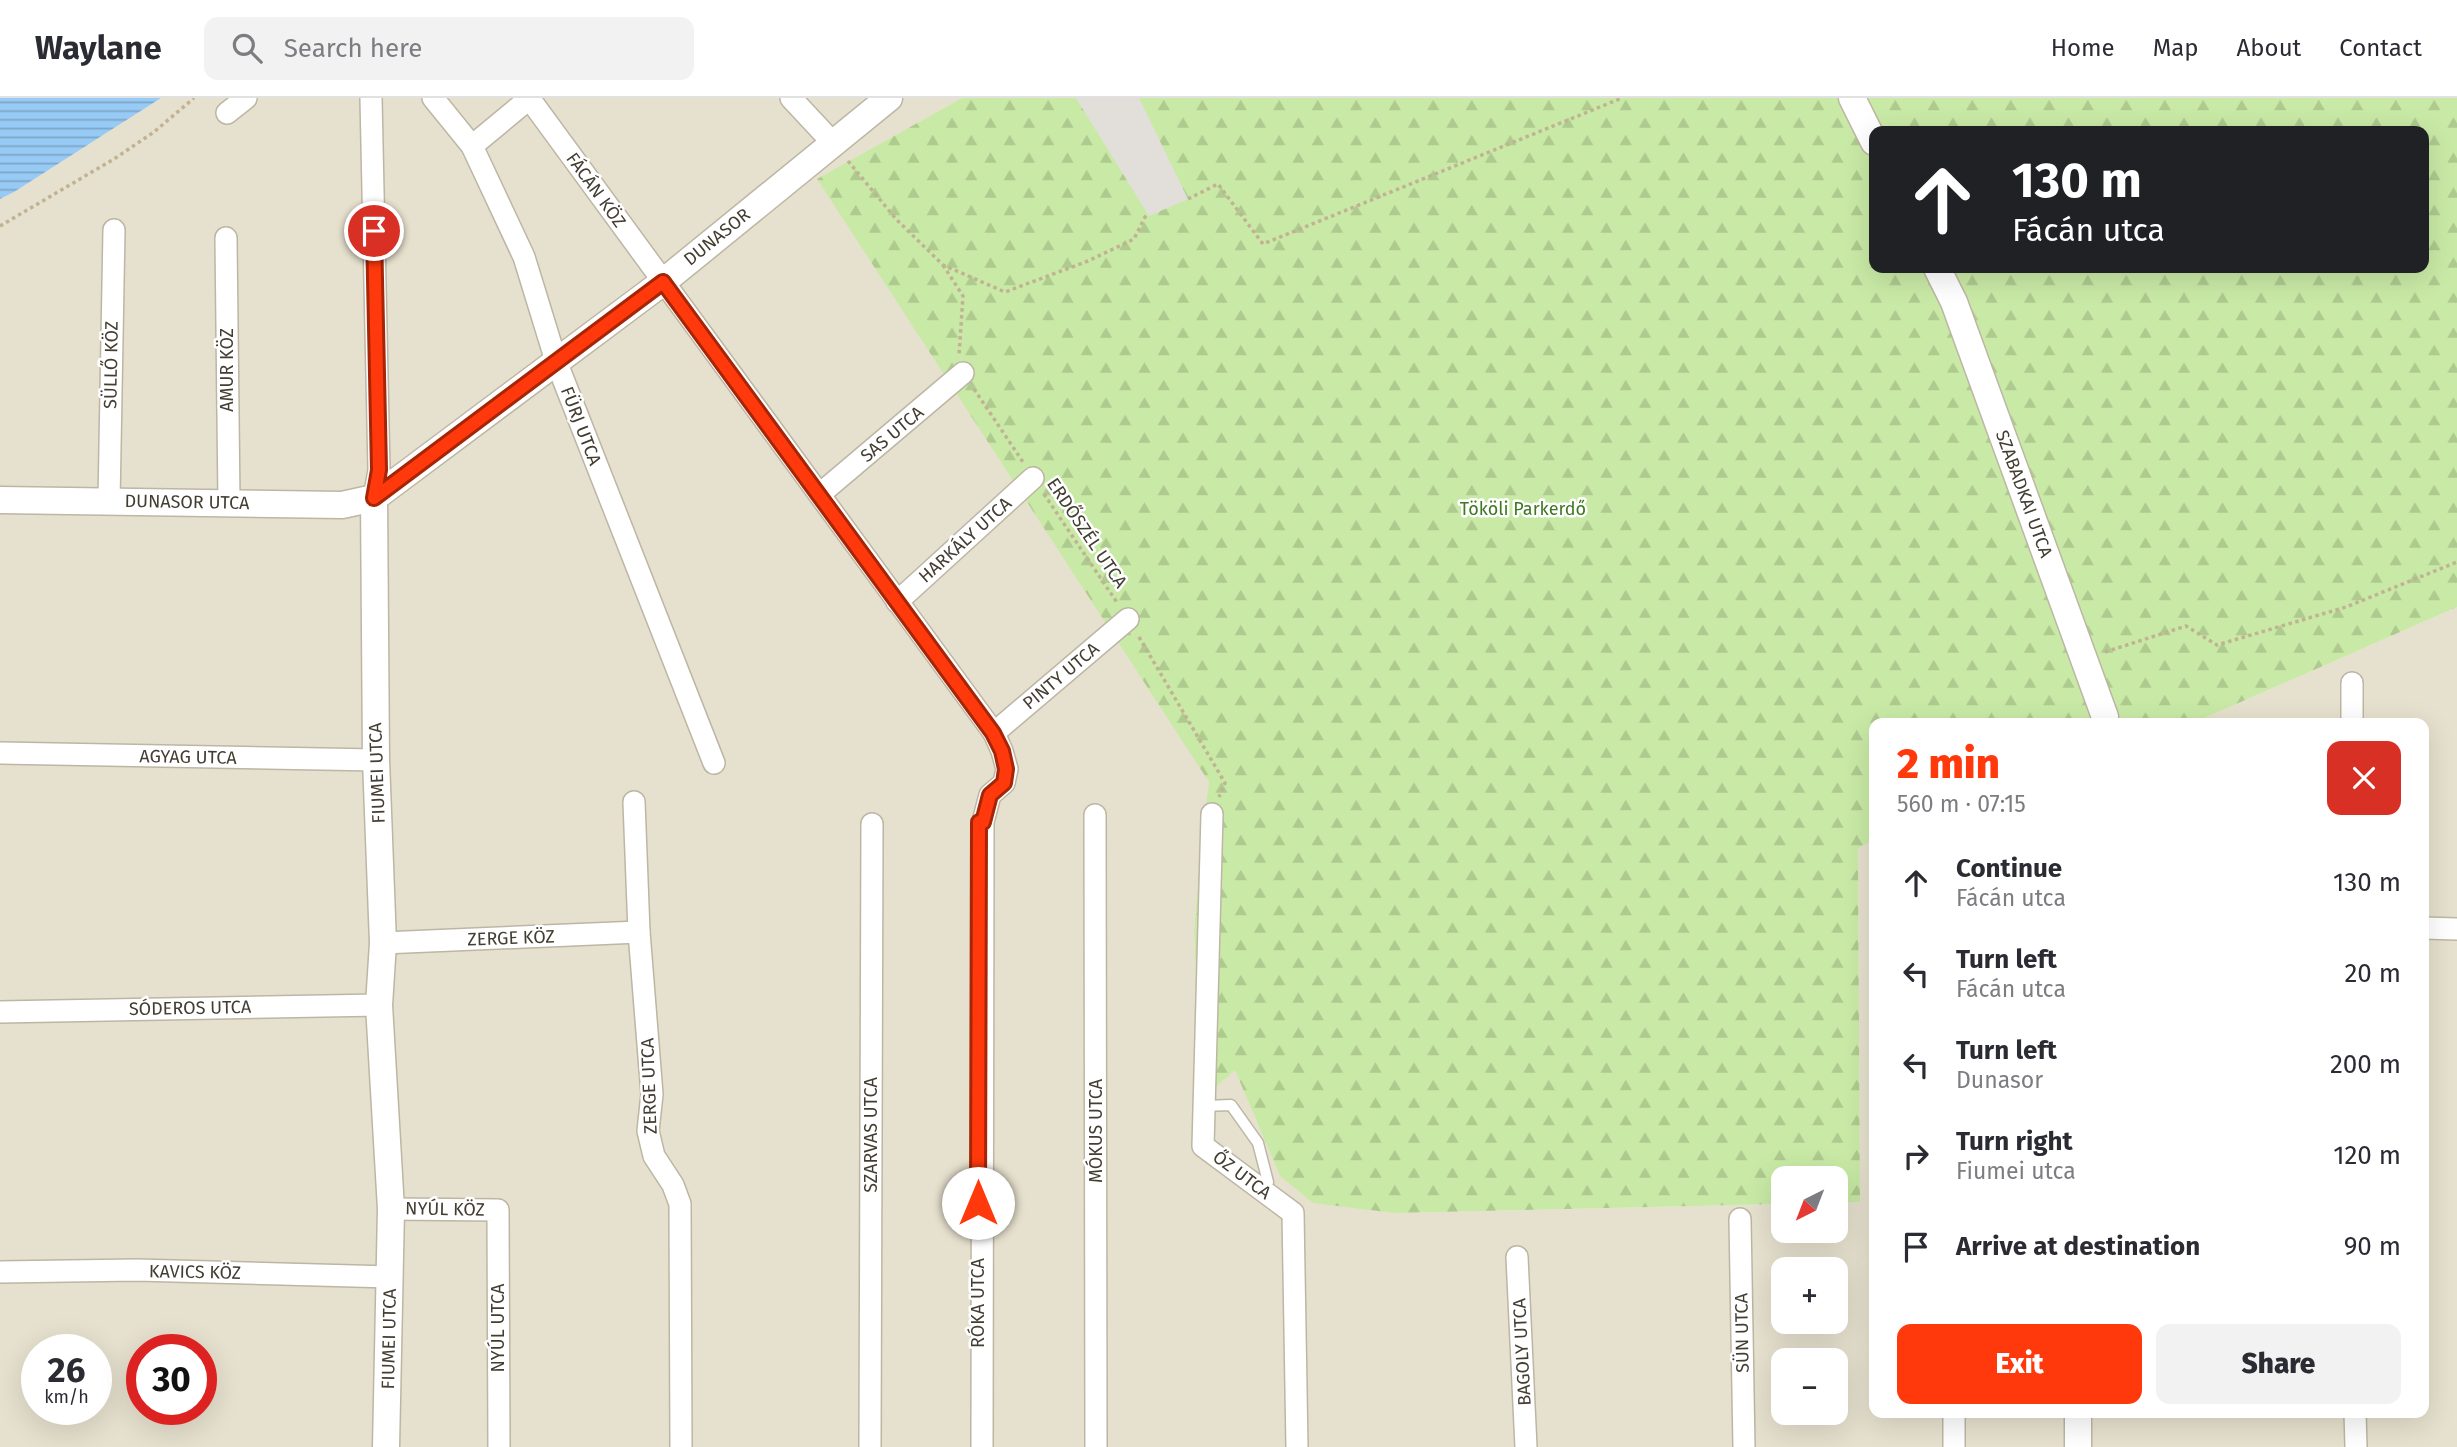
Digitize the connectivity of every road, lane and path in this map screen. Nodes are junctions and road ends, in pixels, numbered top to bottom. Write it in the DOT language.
graph roads {
  1 [pos="194,98"];
  2 [pos="246,98"];
  3 [pos="371,98"];
  4 [pos="433,98"];
  5 [pos="529,98"];
  6 [pos="792,98"];
  7 [pos="1622,98"];
  8 [pos="1852,98"];
  9 [pos="887,99"];
  10 [pos="228,113"];
  11 [pos="1869,132"];
  12 [pos="833,143"];
  13 [pos="472,146"];
  14 [pos="1188,200"];
  15 [pos="1147,213"];
  16 [pos="0,226"];
  17 [pos="114,230"];
  18 [pos="226,238"];
  19 [pos="943,265"];
  20 [pos="1940,273"];
  21 [pos="663,282"];
  22 [pos="556,361"];
  23 [pos="963,373"];
  24 [pos="1033,478"];
  25 [pos="820,495"];
  26 [pos="374,498"];
  27 [pos="0,500"];
  28 [pos="108,501"];
  29 [pos="229,502"];
  30 [pos="2457,562"];
  31 [pos="897,602"];
  32 [pos="1128,620"];
  33 [pos="2083,659"];
  34 [pos="2352,683"];
  35 [pos="2105,718"];
  36 [pos="2352,718"];
  37 [pos="993,733"];
  38 [pos="0,753"];
  39 [pos="376,760"];
  40 [pos="714,763"];
  41 [pos="634,802"];
  42 [pos="1212,814"];
  43 [pos="1095,815"];
  44 [pos="872,824"];
  45 [pos="2429,928"];
  46 [pos="2457,929"];
  47 [pos="639,932"];
  48 [pos="383,943"];
  49 [pos="379,1005"];
  50 [pos="0,1012"];
  51 [pos="1204,1106"];
  52 [pos="1261,1189"];
  53 [pos="391,1209"];
  54 [pos="498,1210"];
  55 [pos="1740,1219"];
  56 [pos="1517,1257"];
  57 [pos="0,1272"];
  58 [pos="390,1276"];
  59 [pos="1954,1418"];
  60 [pos="2078,1418"];
  61 [pos="2355,1418"];
  62 [pos="386,1447"];
  63 [pos="499,1447"];
  64 [pos="681,1447"];
  65 [pos="870,1447"];
  66 [pos="980,1447"];
  67 [pos="1096,1447"];
  68 [pos="1297,1447"];
  69 [pos="1526,1447"];
  70 [pos="1744,1447"];
  71 [pos="1954,1447"];
  72 [pos="2078,1447"];
  73 [pos="2356,1447"];
  1 -- 16 [label="path"];
  2 -- 10 [label="street"];
  3 -- 26 [label="street, FIUMEI UTCA"];
  4 -- 13 [label="street, FÜRJ UTCA"];
  5 -- 13 [label="street"];
  5 -- 21 [label="street, FÁCÁN KÖZ"];
  6 -- 12 [label="street"];
  7 -- 14 [label="path"];
  8 -- 11 [label="street"];
  9 -- 12 [label="street, DUNASOR"];
  12 -- 19 [label="path"];
  12 -- 21 [label="street, DUNASOR"];
  13 -- 22 [label="street, FÜRJ UTCA"];
  15 -- 19 [label="path"];
  17 -- 28 [label="street, SÜLLŐ KÖZ"];
  18 -- 29 [label="street, AMUR KÖZ"];
  19 -- 23 [label="path, ERDŐSZÉL UTCA"];
  20 -- 33 [label="street, SZABADKAI UTCA"];
  21 -- 22 [label="street, DUNASOR"];
  21 -- 25 [label="street, FÁCÁN KÖZ"];
  22 -- 26 [label="street, DUNASOR"];
  22 -- 40 [label="street, FÜRJ UTCA"];
  23 -- 24 [label="path, ERDŐSZÉL UTCA"];
  23 -- 25 [label="street, SAS UTCA"];
  24 -- 31 [label="street, HARKÁLY UTCA"];
  24 -- 32 [label="path, ERDŐSZÉL UTCA"];
  25 -- 31 [label="street, RÓKA UTCA"];
  26 -- 29 [label="street, DUNASOR UTCA"];
  26 -- 39 [label="street, FIUMEI UTCA"];
  27 -- 28 [label="street, DUNASOR UTCA"];
  28 -- 29 [label="street, DUNASOR UTCA"];
  30 -- 33 [label="path"];
  31 -- 37 [label="street, RÓKA UTCA"];
  32 -- 37 [label="street, PINTY UTCA"];
  32 -- 42 [label="path, ERDŐSZÉL UTCA"];
  33 -- 35 [label="street, SZABADKAI UTCA"];
  34 -- 36 [label="street"];
  37 -- 66 [label="street, RÓKA UTCA"];
  38 -- 39 [label="street, AGYAG UTCA"];
  39 -- 48 [label="street, FIUMEI UTCA"];
  41 -- 47 [label="street, ZERGE UTCA"];
  42 -- 51 [label="street, ŐZ UTCA"];
  43 -- 67 [label="street, MÓKUS UTCA"];
  44 -- 65 [label="street, SZARVAS UTCA"];
  45 -- 46 [label="street"];
  47 -- 48 [label="street, ZERGE KÖZ"];
  47 -- 64 [label="street, ZERGE UTCA"];
  48 -- 49 [label="street, FIUMEI UTCA"];
  49 -- 50 [label="street, SÓDEROS UTCA"];
  49 -- 53 [label="street, FIUMEI UTCA"];
  51 -- 52 [label="street, ŐZ UTCA"];
  51 -- 52 [label="lane"];
  52 -- 68 [label="street, ŐZ UTCA"];
  53 -- 54 [label="street, NYÚL KÖZ"];
  53 -- 58 [label="street, FIUMEI UTCA"];
  54 -- 63 [label="street, NYÚL UTCA"];
  55 -- 70 [label="street, SÜN UTCA"];
  56 -- 69 [label="street, BAGOLY UTCA"];
  57 -- 58 [label="street, KAVICS KÖZ"];
  58 -- 62 [label="street, FIUMEI UTCA"];
  59 -- 71 [label="street"];
  60 -- 72 [label="street"];
  61 -- 73 [label="street"];
}
